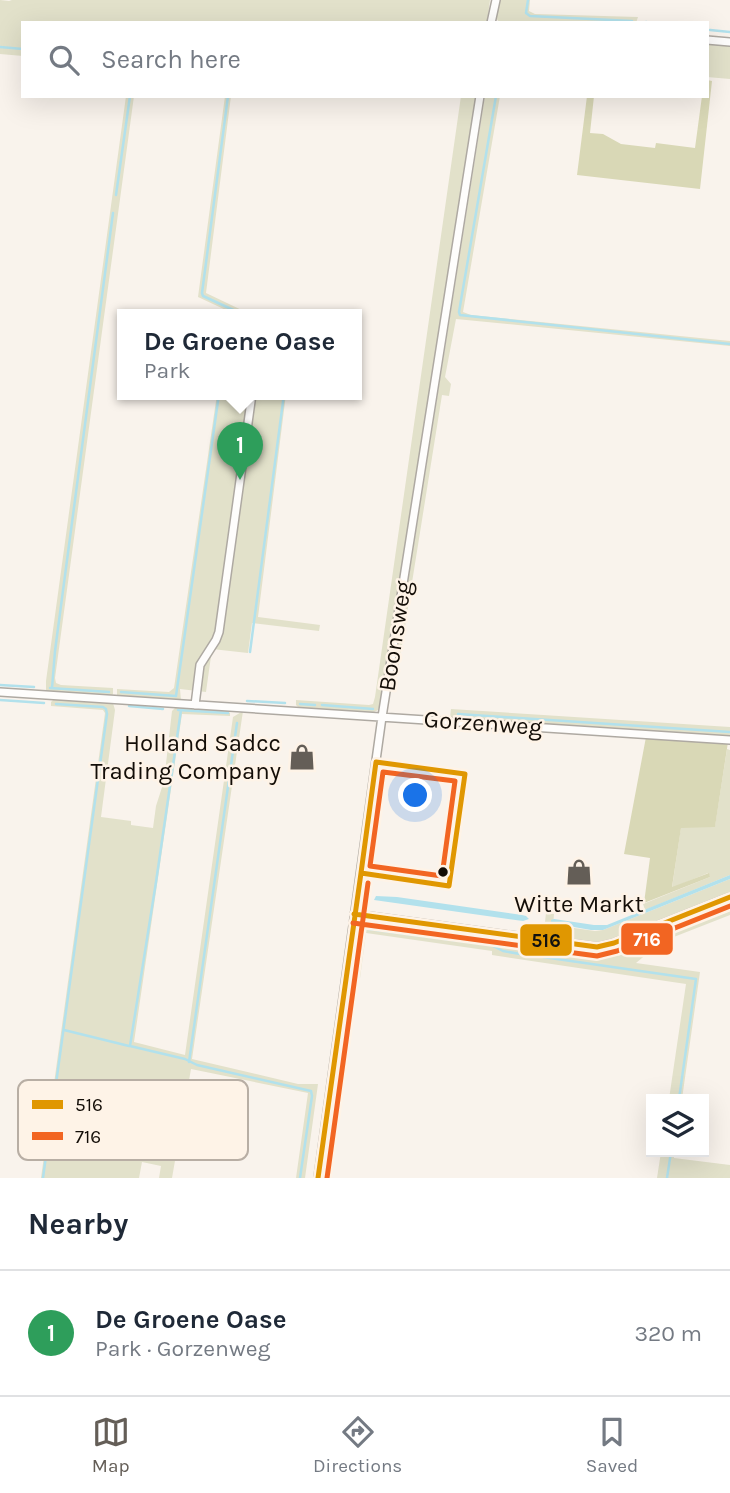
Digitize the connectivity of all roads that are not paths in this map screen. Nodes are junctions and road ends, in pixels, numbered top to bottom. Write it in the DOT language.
graph roads {
  1 [pos="496,0"];
  2 [pos="491,21"];
  3 [pos="709,40"];
  4 [pos="730,43"];
  5 [pos="480,98"];
  6 [pos="251,400"];
  7 [pos="0,692"];
  8 [pos="195,705"];
  9 [pos="382,717"];
  10 [pos="730,740"];
  11 [pos="730,897"];
  12 [pos="355,914"];
  13 [pos="318,1178"];
  1 -- 2 [label="street"];
  3 -- 4 [label="street"];
  5 -- 9 [label="street, Boonsweg"];
  6 -- 8 [label="street"];
  7 -- 8 [label="street, Gorzenweg"];
  8 -- 9 [label="street, Gorzenweg"];
  9 -- 10 [label="street, Gorzenweg"];
  9 -- 12 [label="street, Boonsweg"];
  11 -- 12 [label="street"];
  12 -- 13 [label="street, Boonsweg"];
}
